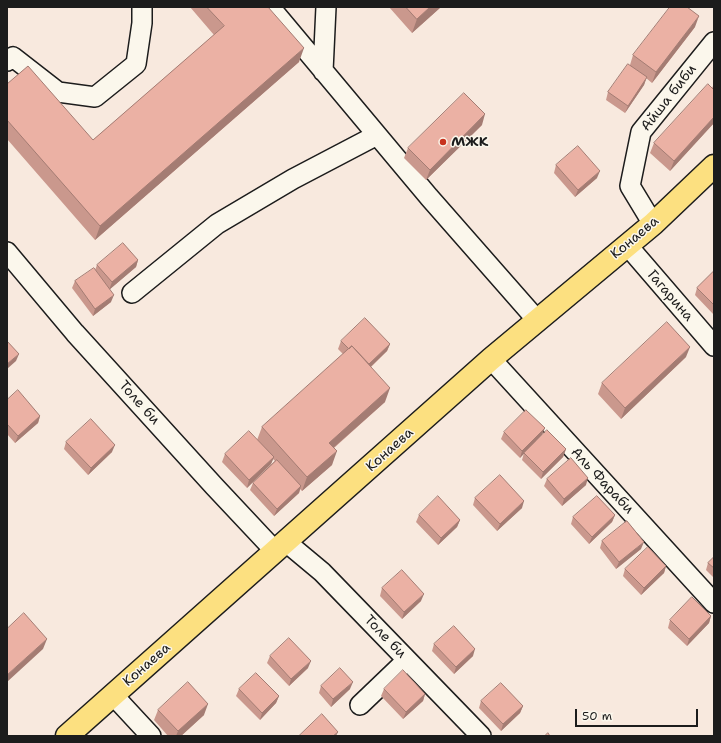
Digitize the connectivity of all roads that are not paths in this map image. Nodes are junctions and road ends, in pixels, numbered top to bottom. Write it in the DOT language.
graph roads {
  1 [pos="142,7"];
  2 [pos="270,7"];
  3 [pos="326,7"];
  4 [pos="714,42"];
  5 [pos="7,61"];
  6 [pos="323,71"];
  7 [pos="377,135"];
  8 [pos="714,166"];
  9 [pos="652,224"];
  10 [pos="626,245"];
  11 [pos="9,259"];
  12 [pos="132,293"];
  13 [pos="537,320"];
  14 [pos="714,346"];
  15 [pos="491,359"];
  16 [pos="281,547"];
  17 [pos="714,602"];
  18 [pos="407,660"];
  19 [pos="113,695"];
  20 [pos="360,705"];
  21 [pos="67,736"];
  22 [pos="151,736"];
  23 [pos="481,736"];
  1 -- 5 [label="street"];
  2 -- 6 [label="street"];
  3 -- 6 [label="street"];
  4 -- 9 [label="street, Айша биби"];
  6 -- 7 [label="street"];
  7 -- 12 [label="street"];
  7 -- 13 [label="street"];
  8 -- 9 [label="main road, Конаева"];
  9 -- 10 [label="main road, Конаева"];
  10 -- 13 [label="main road, Конаева"];
  10 -- 14 [label="street, Гагарина"];
  11 -- 16 [label="street, Толе би"];
  13 -- 15 [label="main road, Конаева"];
  15 -- 16 [label="main road, Конаева"];
  15 -- 17 [label="street, Аль Фараби"];
  16 -- 18 [label="street, Толе би"];
  16 -- 19 [label="main road, Конаева"];
  18 -- 20 [label="street"];
  18 -- 23 [label="street, Толе би"];
  19 -- 21 [label="main road, Конаева"];
  19 -- 22 [label="street"];
}
